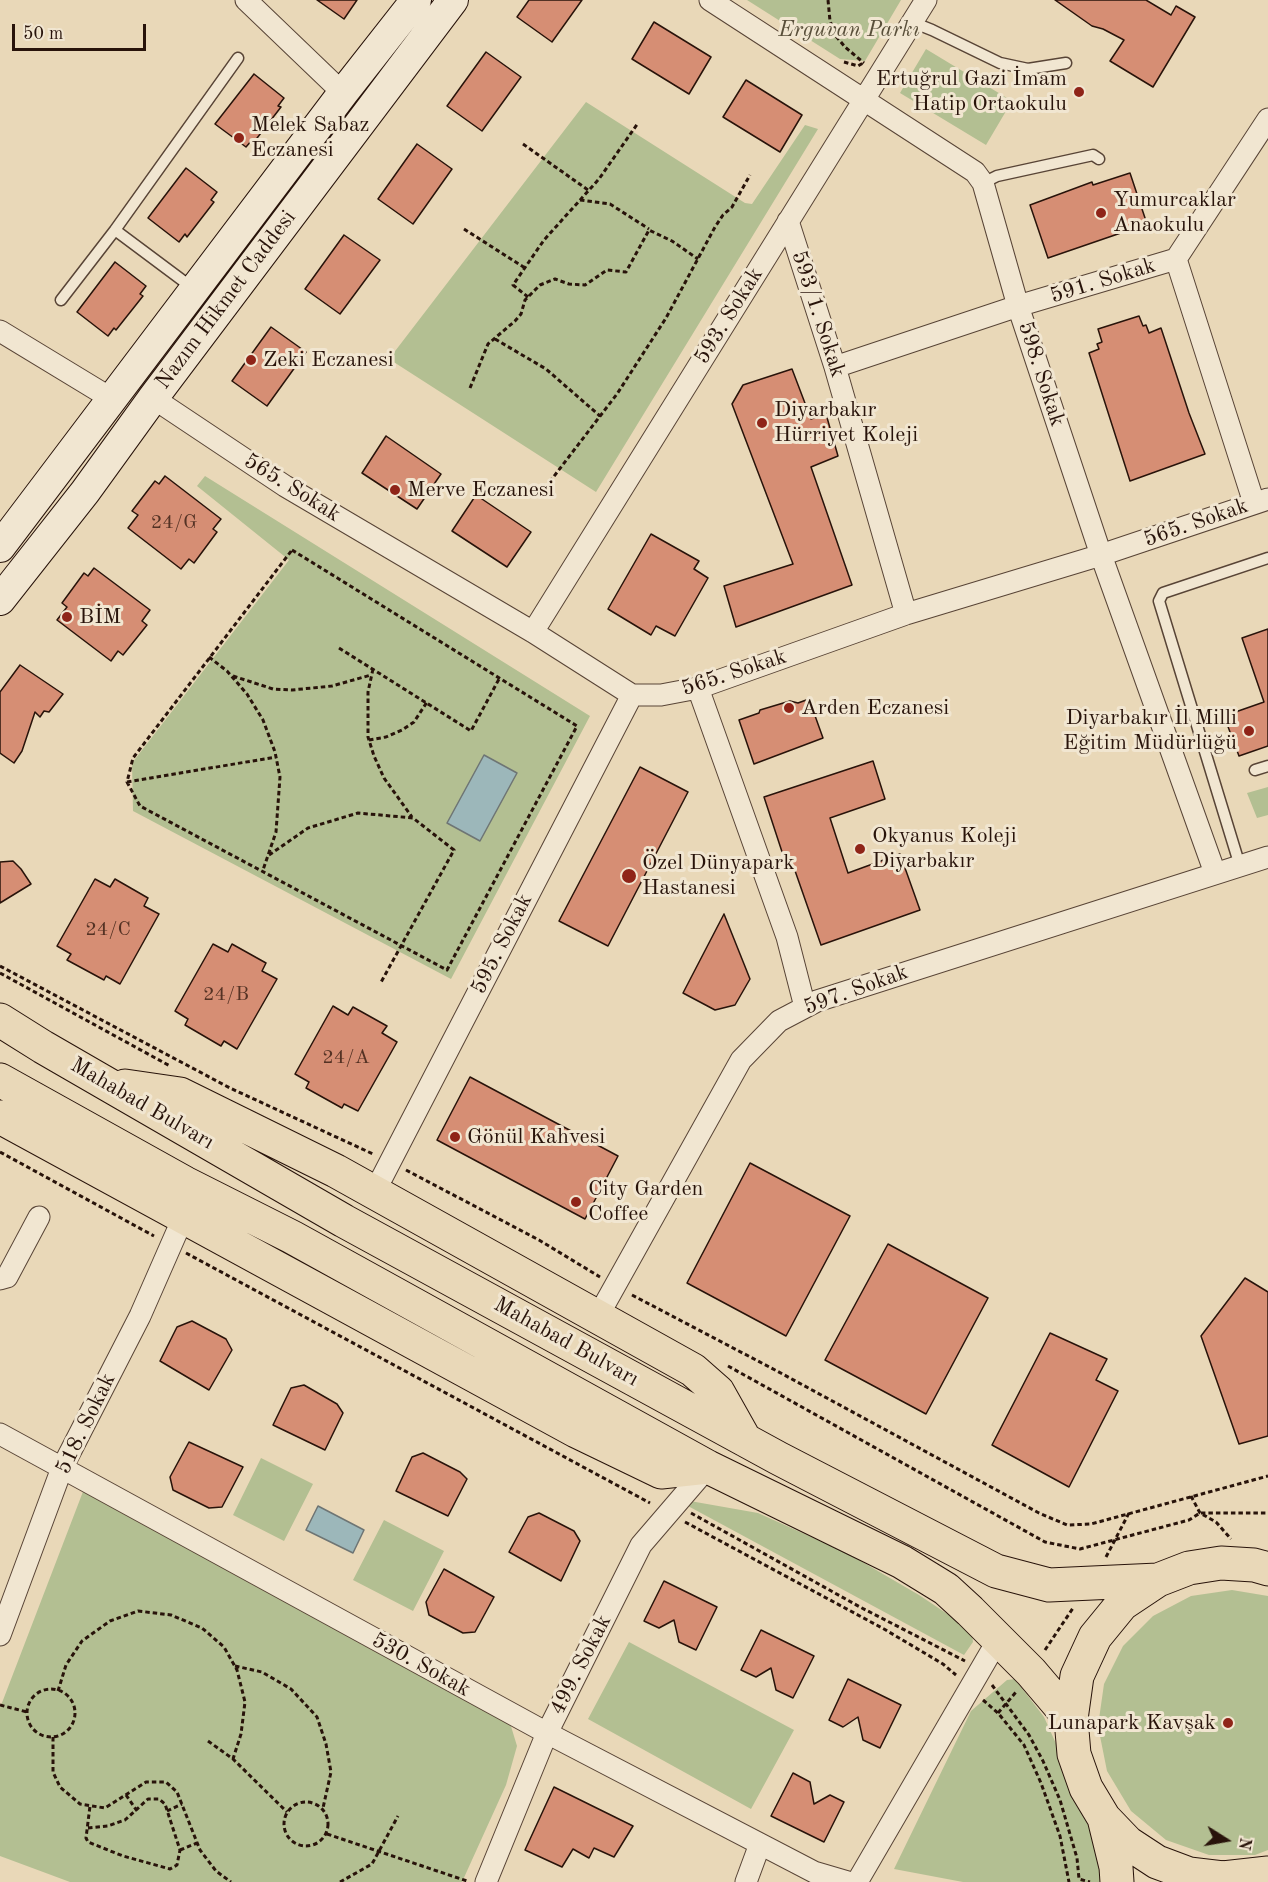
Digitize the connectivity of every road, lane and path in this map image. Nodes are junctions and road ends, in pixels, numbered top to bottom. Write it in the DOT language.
graph roads {
  1 [pos="246,0"];
  2 [pos="416,0"];
  3 [pos="453,0"];
  4 [pos="710,0"];
  5 [pos="828,0"];
  6 [pos="926,0"];
  7 [pos="912,22"];
  8 [pos="238,58"];
  9 [pos="842,62"];
  10 [pos="863,62"];
  11 [pos="1066,63"];
  12 [pos="877,64"];
  13 [pos="343,93"];
  14 [pos="864,100"];
  15 [pos="1268,119"];
  16 [pos="638,123"];
  17 [pos="523,144"];
  18 [pos="1099,159"];
  19 [pos="750,176"];
  20 [pos="983,183"];
  21 [pos="589,190"];
  22 [pos="580,200"];
  23 [pos="788,221"];
  24 [pos="464,229"];
  25 [pos="115,230"];
  26 [pos="649,230"];
  27 [pos="698,259"];
  28 [pos="1176,259"];
  29 [pos="525,268"];
  30 [pos="194,289"];
  31 [pos="528,297"];
  32 [pos="61,300"];
  33 [pos="1018,306"];
  34 [pos="0,331"];
  35 [pos="495,339"];
  36 [pos="836,367"];
  37 [pos="470,388"];
  38 [pos="153,398"];
  39 [pos="112,399"];
  40 [pos="600,416"];
  41 [pos="545,488"];
  42 [pos="1261,501"];
  43 [pos="0,548"];
  44 [pos="1101,555"];
  45 [pos="1268,558"];
  46 [pos="0,600"];
  47 [pos="906,614"];
  48 [pos="533,632"];
  49 [pos="339,648"];
  50 [pos="209,657"];
  51 [pos="373,668"];
  52 [pos="230,675"];
  53 [pos="371,675"];
  54 [pos="500,678"];
  55 [pos="698,688"];
  56 [pos="632,695"];
  57 [pos="427,702"];
  58 [pos="369,740"];
  59 [pos="276,757"];
  60 [pos="1268,766"];
  61 [pos="1255,770"];
  62 [pos="127,782"];
  63 [pos="413,818"];
  64 [pos="269,855"];
  65 [pos="1268,857"];
  66 [pos="1240,866"];
  67 [pos="263,870"];
  68 [pos="1215,873"];
  69 [pos="401,945"];
  70 [pos="380,984"];
  71 [pos="805,1007"];
  72 [pos="0,1020"];
  73 [pos="0,1080"];
  74 [pos="106,1083"];
  75 [pos="0,1117"];
  76 [pos="0,1152"];
  77 [pos="374,1193"];
  78 [pos="39,1217"];
  79 [pos="177,1232"];
  80 [pos="0,1279"];
  81 [pos="597,1318"];
  82 [pos="0,1434"];
  83 [pos="745,1440"];
  84 [pos="708,1467"];
  85 [pos="62,1468"];
  86 [pos="1191,1496"];
  87 [pos="672,1509"];
  88 [pos="1128,1513"];
  89 [pos="1263,1563"];
  90 [pos="1158,1580"];
  91 [pos="1090,1583"];
  92 [pos="0,1635"];
  93 [pos="999,1638"];
  94 [pos="235,1666"];
  95 [pos="1031,1672"];
  96 [pos="975,1678"];
  97 [pos="58,1690"];
  98 [pos="0,1705"];
  99 [pos="1006,1705"];
  100 [pos="27,1712"];
  101 [pos="998,1713"];
  102 [pos="1071,1719"];
  103 [pos="547,1733"];
  104 [pos="53,1737"];
  105 [pos="208,1741"];
  106 [pos="233,1759"];
  107 [pos="126,1795"];
  108 [pos="182,1804"];
  109 [pos="90,1806"];
  110 [pos="323,1808"];
  111 [pos="137,1811"];
  112 [pos="167,1811"];
  113 [pos="287,1812"];
  114 [pos="398,1816"];
  115 [pos="1104,1818"];
  116 [pos="88,1828"];
  117 [pos="327,1834"];
  118 [pos="197,1843"];
  119 [pos="759,1844"];
  120 [pos="180,1850"];
  121 [pos="378,1852"];
  122 [pos="1258,1877"];
  123 [pos="231,1882"];
  124 [pos="340,1882"];
  125 [pos="469,1882"];
  126 [pos="486,1882"];
  127 [pos="746,1882"];
  128 [pos="848,1882"];
  129 [pos="856,1882"];
  130 [pos="1069,1882"];
  131 [pos="1090,1882"];
  132 [pos="1117,1882"];
  1 -- 13 [label="street"];
  2 -- 13 [label="main road, Nazım Hikmet Caddesi"];
  3 -- 38 [label="main road, Nazım Hikmet Caddesi"];
  4 -- 14 [label="street"];
  5 -- 10 [label="path"];
  6 -- 7 [label="street, 593. Sokak"];
  7 -- 11 [label="lane"];
  7 -- 12 [label="street, 593. Sokak"];
  8 -- 25 [label="lane"];
  9 -- 10 [label="path"];
  10 -- 12 [label="path"];
  10 -- 12 [label="path"];
  12 -- 14 [label="street, 593. Sokak"];
  13 -- 30 [label="main road, Nazım Hikmet Caddesi"];
  14 -- 20 [label="street"];
  14 -- 23 [label="street, 593. Sokak"];
  15 -- 28 [label="street, 591. Sokak"];
  16 -- 21 [label="path"];
  17 -- 21 [label="path"];
  18 -- 20 [label="lane"];
  19 -- 27 [label="path"];
  20 -- 33 [label="street, 598. Sokak"];
  21 -- 22 [label="path"];
  22 -- 26 [label="path"];
  22 -- 29 [label="path"];
  23 -- 36 [label="street, 593/1. Sokak"];
  23 -- 48 [label="street, 593. Sokak"];
  24 -- 29 [label="path"];
  25 -- 30 [label="lane"];
  25 -- 32 [label="lane"];
  26 -- 27 [label="path"];
  26 -- 31 [label="path"];
  27 -- 40 [label="path"];
  28 -- 33 [label="street, 591. Sokak"];
  28 -- 42 [label="street"];
  29 -- 31 [label="path"];
  30 -- 39 [label="main road, Nazım Hikmet Caddesi"];
  31 -- 35 [label="path"];
  33 -- 36 [label="street, 591. Sokak"];
  33 -- 44 [label="street, 598. Sokak"];
  34 -- 39 [label="street"];
  35 -- 37 [label="path"];
  35 -- 40 [label="path"];
  36 -- 47 [label="street, 593/1. Sokak"];
  38 -- 46 [label="main road, Nazım Hikmet Caddesi"];
  38 -- 48 [label="street, 565. Sokak"];
  39 -- 43 [label="main road, Nazım Hikmet Caddesi"];
  40 -- 41 [label="path"];
  42 -- 44 [label="street, 565. Sokak"];
  44 -- 47 [label="street, 565. Sokak"];
  44 -- 68 [label="street, 598. Sokak"];
  45 -- 66 [label="lane"];
  47 -- 55 [label="street, 565. Sokak"];
  48 -- 56 [label="street, 565. Sokak"];
  49 -- 51 [label="path"];
  50 -- 52 [label="path"];
  50 -- 54 [label="path"];
  50 -- 62 [label="path"];
  51 -- 53 [label="path"];
  51 -- 57 [label="path"];
  52 -- 53 [label="path"];
  52 -- 59 [label="path"];
  53 -- 58 [label="path"];
  54 -- 57 [label="path"];
  54 -- 69 [label="path"];
  55 -- 56 [label="street, 565. Sokak"];
  55 -- 71 [label="street"];
  56 -- 77 [label="street, 595. Sokak"];
  57 -- 58 [label="path"];
  58 -- 63 [label="path"];
  59 -- 62 [label="path"];
  59 -- 64 [label="path"];
  60 -- 61 [label="lane"];
  62 -- 67 [label="path"];
  63 -- 64 [label="path"];
  63 -- 69 [label="path"];
  64 -- 67 [label="path"];
  65 -- 66 [label="street, 597. Sokak"];
  66 -- 68 [label="street, 597. Sokak"];
  67 -- 69 [label="path"];
  68 -- 71 [label="street, 597. Sokak"];
  69 -- 70 [label="path"];
  71 -- 81 [label="street, 597. Sokak"];
  72 -- 74 [label="main road, Mahabad Bulvarı"];
  73 -- 84 [label="main road, Mahabad Bulvarı"];
  74 -- 77 [label="main road"];
  74 -- 83 [label="main road, Mahabad Bulvarı"];
  75 -- 79 [label="main road"];
  76 -- 79 [label="path"];
  77 -- 81 [label="main road"];
  78 -- 80 [label="street"];
  79 -- 84 [label="main road"];
  79 -- 85 [label="street, 518. Sokak"];
  79 -- 87 [label="path"];
  81 -- 83 [label="main road"];
  82 -- 85 [label="street, 530. Sokak"];
  83 -- 91 [label="main road, Mahabad Bulvarı"];
  84 -- 87 [label="street, 499. Sokak"];
  84 -- 93 [label="main road, Mahabad Bulvarı"];
  85 -- 92 [label="street, 518. Sokak"];
  85 -- 103 [label="street, 530. Sokak"];
  86 -- 89 [label="path"];
  87 -- 96 [label="path"];
  87 -- 96 [label="path"];
  87 -- 103 [label="street, 499. Sokak"];
  88 -- 91 [label="path"];
  89 -- 90 [label="main road"];
  90 -- 91 [label="main road, Mahabad Bulvarı"];
  90 -- 102 [label="main road"];
  91 -- 95 [label="path"];
  93 -- 95 [label="main road, Mahabad Bulvarı"];
  93 -- 96 [label="street"];
  94 -- 97 [label="path"];
  94 -- 106 [label="path"];
  94 -- 110 [label="path"];
  95 -- 99 [label="path"];
  95 -- 102 [label="main road, Mahabad Bulvarı"];
  96 -- 99 [label="path"];
  96 -- 101 [label="path"];
  96 -- 129 [label="street"];
  97 -- 100 [label="path"];
  97 -- 104 [label="path"];
  98 -- 100 [label="path"];
  99 -- 101 [label="path"];
  99 -- 131 [label="path"];
  100 -- 104 [label="path"];
  101 -- 130 [label="path"];
  102 -- 115 [label="main road"];
  103 -- 119 [label="street, 530. Sokak"];
  103 -- 126 [label="street, 499. Sokak"];
  104 -- 109 [label="path"];
  105 -- 106 [label="path"];
  106 -- 113 [label="path"];
  107 -- 108 [label="path"];
  107 -- 109 [label="path"];
  107 -- 111 [label="path"];
  108 -- 112 [label="path"];
  108 -- 118 [label="path"];
  109 -- 116 [label="path"];
  110 -- 113 [label="path"];
  110 -- 117 [label="path"];
  111 -- 112 [label="path"];
  111 -- 116 [label="path"];
  112 -- 120 [label="path"];
  113 -- 117 [label="path"];
  114 -- 121 [label="path"];
  115 -- 122 [label="main road"];
  115 -- 132 [label="main road"];
  116 -- 120 [label="path"];
  117 -- 121 [label="path"];
  118 -- 120 [label="path"];
  118 -- 123 [label="path"];
  119 -- 127 [label="street"];
  119 -- 128 [label="street, 530. Sokak"];
  121 -- 124 [label="path"];
  121 -- 125 [label="path"];
}
